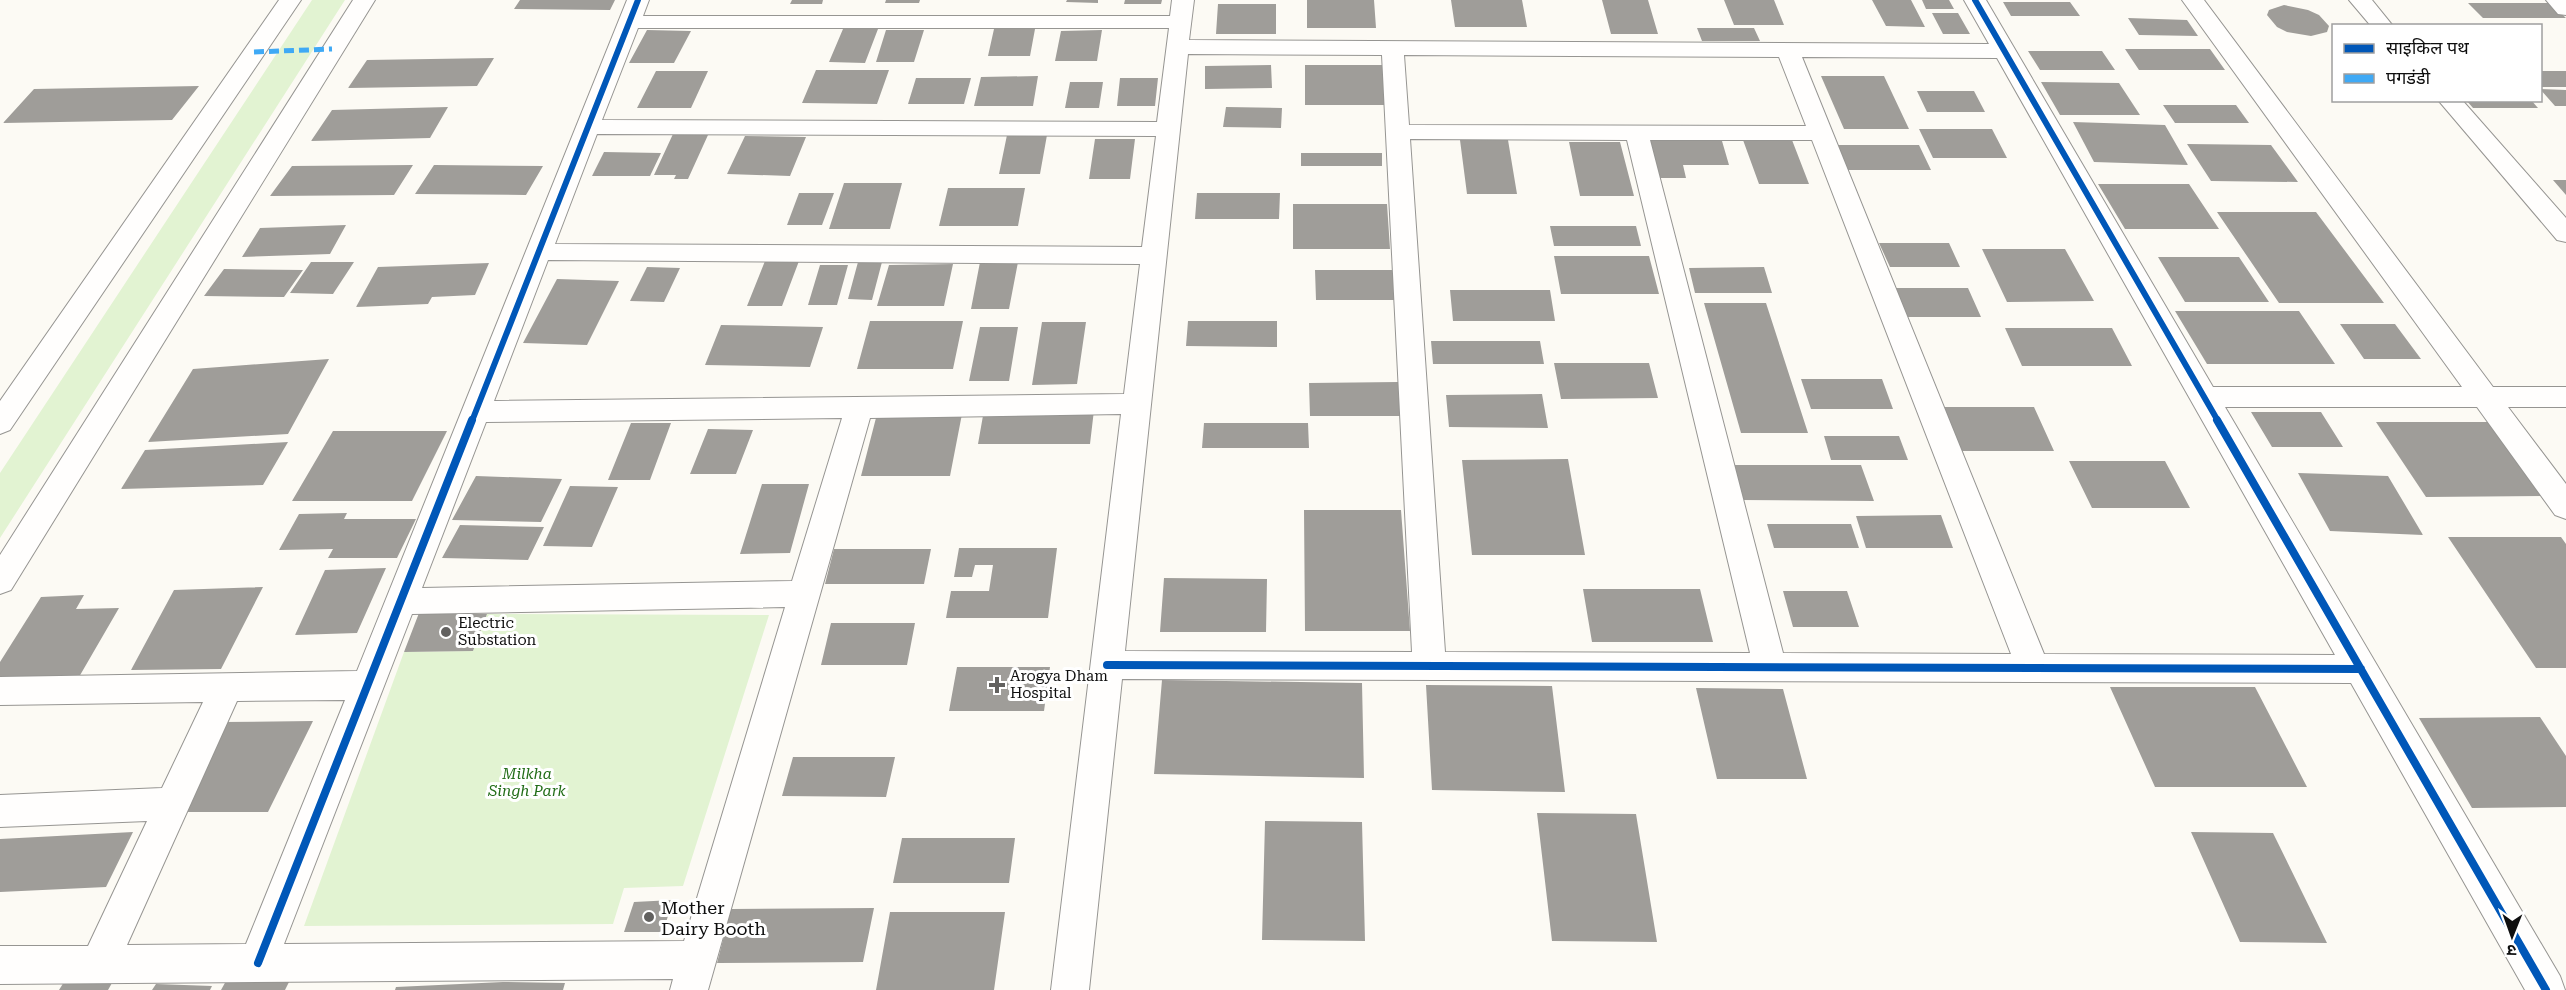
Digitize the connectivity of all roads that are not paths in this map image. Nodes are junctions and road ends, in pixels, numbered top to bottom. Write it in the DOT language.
graph roads {
  1 [pos="290,0"];
  2 [pos="364,0"];
  3 [pos="1975,0"];
  4 [pos="2193,0"];
  5 [pos="2360,0"];
  6 [pos="2557,0"];
  7 [pos="2566,9"];
  8 [pos="634,11"];
  9 [pos="1180,23"];
  10 [pos="2381,24"];
  11 [pos="1393,48"];
  12 [pos="1788,50"];
  13 [pos="2005,51"];
  14 [pos="2451,102"];
  15 [pos="588,127"];
  16 [pos="1168,129"];
  17 [pos="1398,132"];
  18 [pos="1637,132"];
  19 [pos="1821,134"];
  20 [pos="2566,234"];
  21 [pos="539,252"];
  22 [pos="1154,256"];
  23 [pos="2204,397"];
  24 [pos="2486,397"];
  25 [pos="2566,397"];
  26 [pos="1137,404"];
  27 [pos="859,407"];
  28 [pos="476,412"];
  29 [pos="0,423"];
  30 [pos="2566,507"];
  31 [pos="0,582"];
  32 [pos="804,594"];
  33 [pos="401,601"];
  34 [pos="1107,665"];
  35 [pos="1429,666"];
  36 [pos="1770,668"];
  37 [pos="2033,668"];
  38 [pos="2361,669"];
  39 [pos="368,685"];
  40 [pos="226,688"];
  41 [pos="0,691"];
  42 [pos="174,804"];
  43 [pos="0,811"];
  44 [pos="258,963"];
  45 [pos="99,964"];
  46 [pos="0,965"];
  47 [pos="693,975"];
  48 [pos="1070,990"];
  49 [pos="2546,990"];
  1 -- 29 [label="street"];
  2 -- 31 [label="street"];
  3 -- 13 [label="street"];
  4 -- 24 [label="street"];
  5 -- 10 [label="street"];
  6 -- 7 [label="street"];
  8 -- 9 [label="street"];
  8 -- 15 [label="street"];
  9 -- 11 [label="street"];
  9 -- 16 [label="street"];
  11 -- 12 [label="street"];
  11 -- 17 [label="street"];
  12 -- 13 [label="street"];
  12 -- 19 [label="street"];
  13 -- 23 [label="street"];
  14 -- 20 [label="street"];
  15 -- 16 [label="street"];
  15 -- 21 [label="street"];
  16 -- 22 [label="street"];
  17 -- 18 [label="street"];
  17 -- 35 [label="street"];
  18 -- 19 [label="street"];
  18 -- 36 [label="street"];
  19 -- 37 [label="street"];
  21 -- 22 [label="street"];
  21 -- 28 [label="street"];
  22 -- 26 [label="street"];
  23 -- 24 [label="street"];
  23 -- 38 [label="street"];
  24 -- 25 [label="street"];
  24 -- 30 [label="street"];
  26 -- 27 [label="street"];
  26 -- 34 [label="street"];
  27 -- 28 [label="street"];
  27 -- 32 [label="street"];
  28 -- 33 [label="street"];
  32 -- 33 [label="street"];
  32 -- 47 [label="street"];
  33 -- 39 [label="street"];
  34 -- 35 [label="street"];
  34 -- 48 [label="street"];
  35 -- 36 [label="street"];
  36 -- 37 [label="street"];
  37 -- 38 [label="street"];
  38 -- 49 [label="street"];
  39 -- 40 [label="street"];
  39 -- 44 [label="street"];
  40 -- 41 [label="street"];
  40 -- 42 [label="street"];
  42 -- 43 [label="street"];
  42 -- 45 [label="street"];
  44 -- 45 [label="street"];
  44 -- 47 [label="street"];
  45 -- 46 [label="street"];
}
